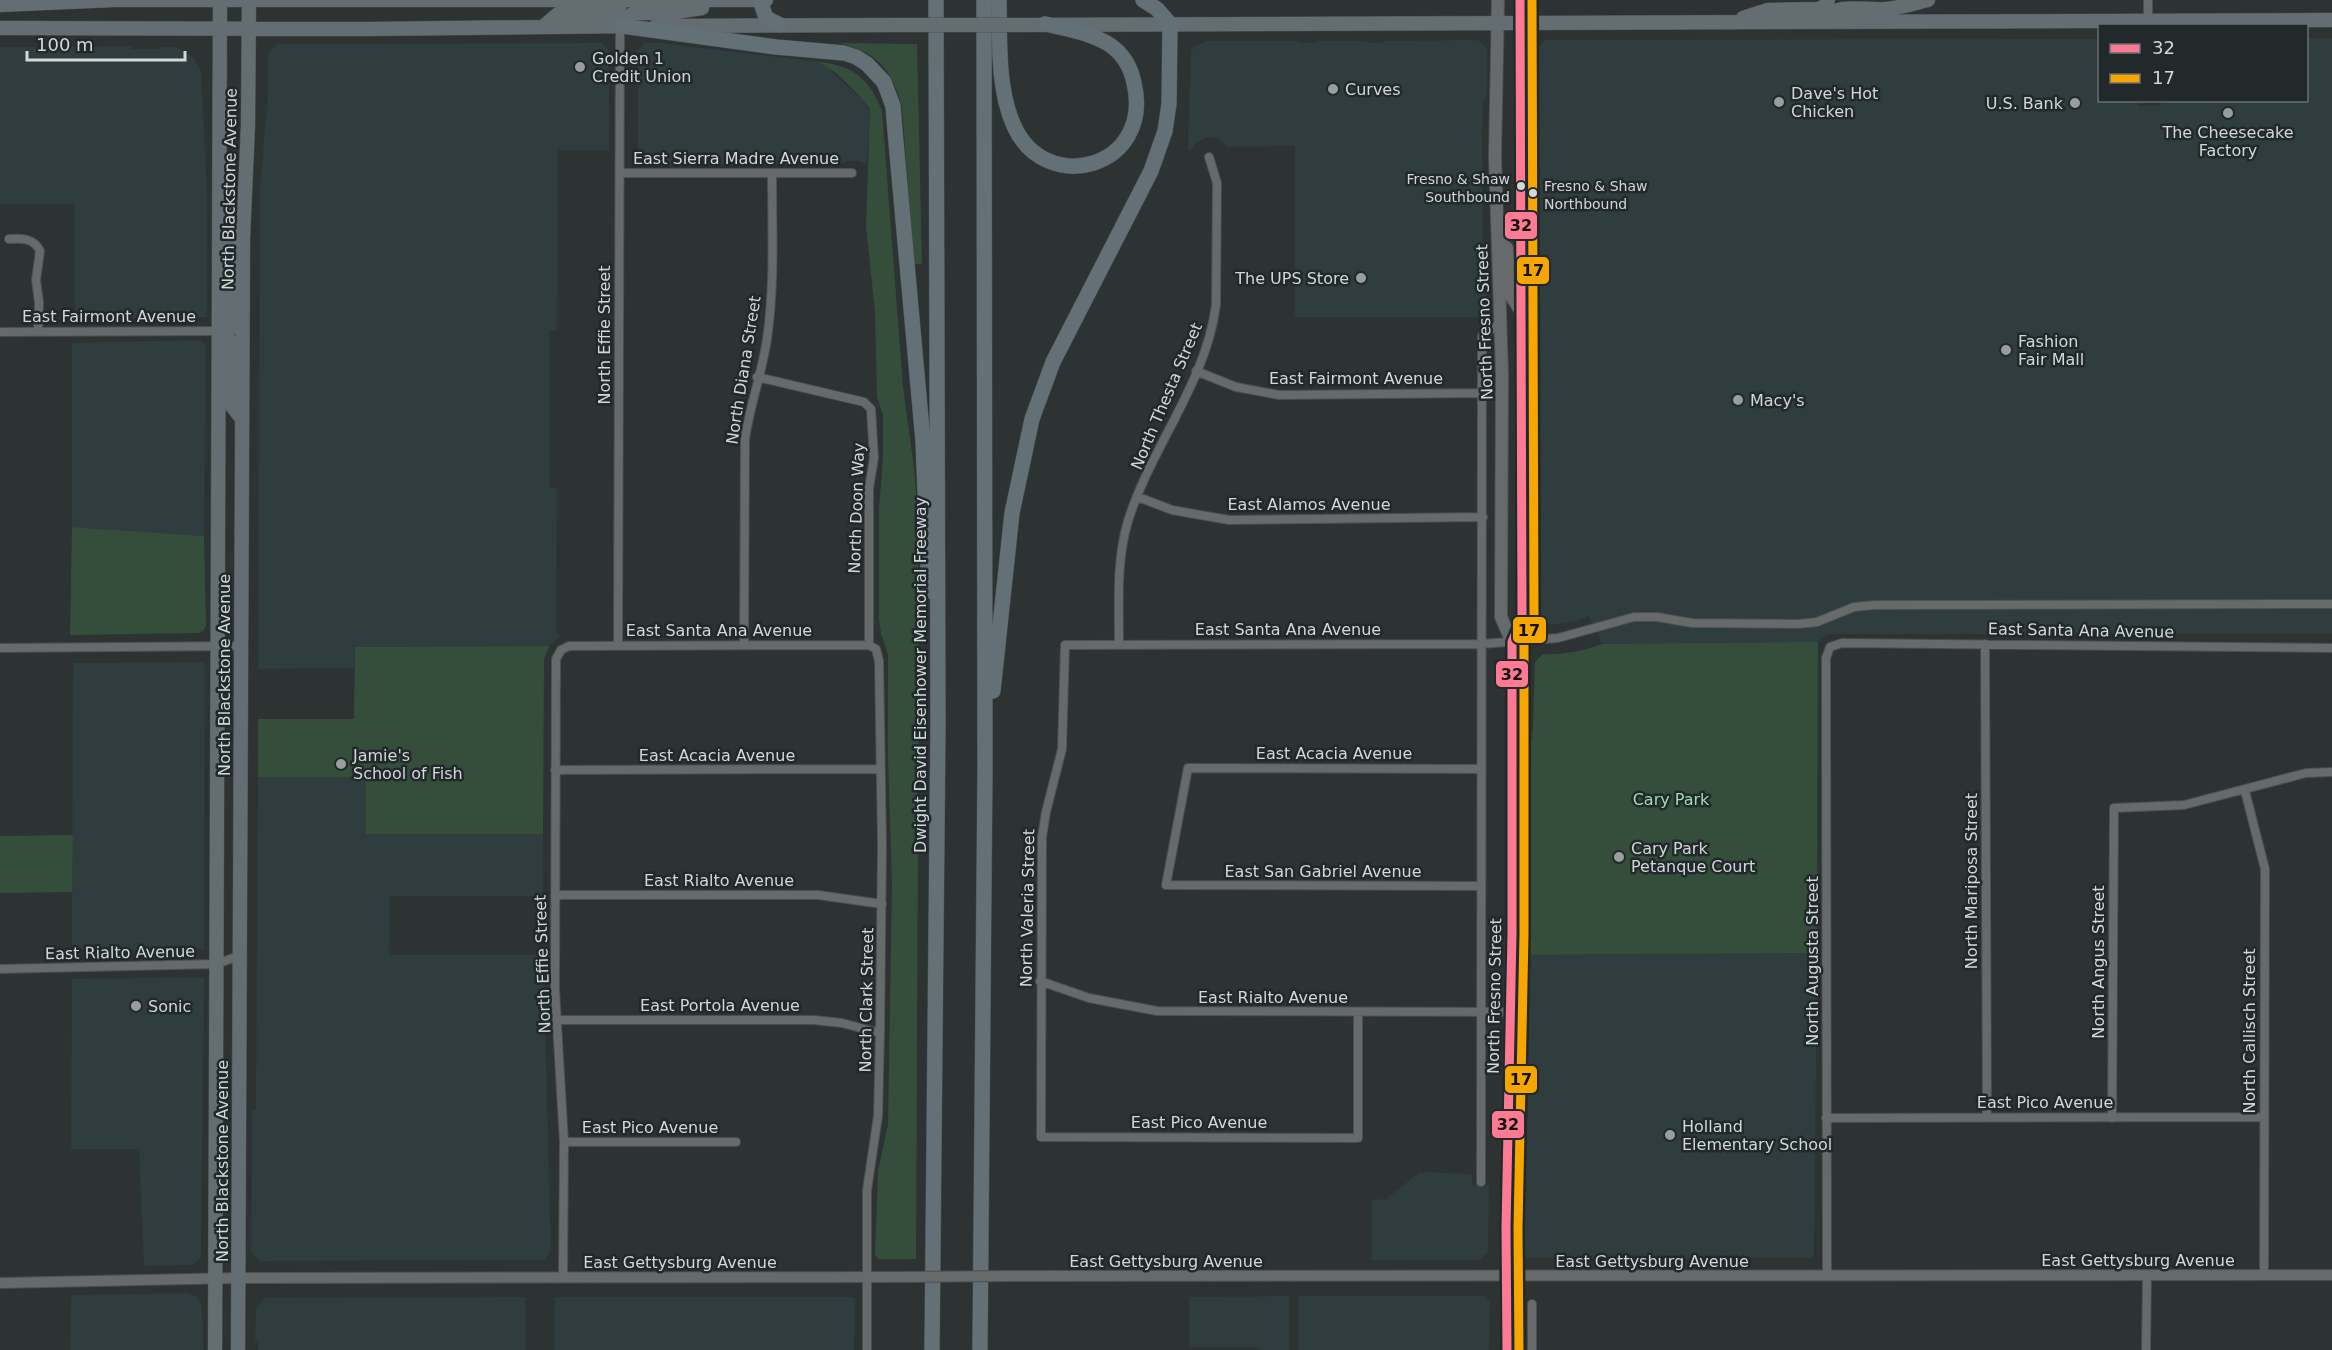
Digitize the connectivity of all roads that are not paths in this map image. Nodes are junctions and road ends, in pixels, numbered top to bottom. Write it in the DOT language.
graph roads {
  1 [pos="220,0"];
  2 [pos="249,0"];
  3 [pos="760,0"];
  4 [pos="766,0"];
  5 [pos="926,0"];
  6 [pos="936,0"];
  7 [pos="984,0"];
  8 [pos="999,0"];
  9 [pos="1143,0"];
  10 [pos="1498,0"];
  11 [pos="1520,0"];
  12 [pos="1828,0"];
  13 [pos="1928,0"];
  14 [pos="2148,0"];
  15 [pos="622,1"];
  16 [pos="0,5"];
  17 [pos="2332,20"];
  18 [pos="2148,21"];
  19 [pos="1821,22"];
  20 [pos="1726,23"];
  21 [pos="1045,24"];
  22 [pos="1170,24"];
  23 [pos="1498,24"];
  24 [pos="1520,24"];
  25 [pos="780,25"];
  26 [pos="544,26"];
  27 [pos="621,26"];
  28 [pos="248,27"];
  29 [pos="0,28"];
  30 [pos="220,28"];
  31 [pos="1209,157"];
  32 [pos="620,173"];
  33 [pos="772,173"];
  34 [pos="852,173"];
  35 [pos="220,198"];
  36 [pos="9,239"];
  37 [pos="1498,242"];
  38 [pos="1520,310"];
  39 [pos="938,315"];
  40 [pos="1501,322"];
  41 [pos="242,330"];
  42 [pos="219,331"];
  43 [pos="0,332"];
  44 [pos="38,332"];
  45 [pos="1196,371"];
  46 [pos="758,377"];
  47 [pos="1483,393"];
  48 [pos="242,419"];
  49 [pos="1138,497"];
  50 [pos="1483,517"];
  51 [pos="2332,604"];
  52 [pos="1512,642"];
  53 [pos="744,644"];
  54 [pos="1119,644"];
  55 [pos="1482,644"];
  56 [pos="1985,644"];
  57 [pos="618,645"];
  58 [pos="1065,645"];
  59 [pos="218,646"];
  60 [pos="241,646"];
  61 [pos="873,647"];
  62 [pos="1830,647"];
  63 [pos="0,648"];
  64 [pos="2332,648"];
  65 [pos="561,650"];
  66 [pos="938,726"];
  67 [pos="985,768"];
  68 [pos="879,769"];
  69 [pos="1481,769"];
  70 [pos="555,770"];
  71 [pos="2332,772"];
  72 [pos="2245,791"];
  73 [pos="1166,885"];
  74 [pos="1481,886"];
  75 [pos="555,895"];
  76 [pos="882,904"];
  77 [pos="239,956"];
  78 [pos="216,964"];
  79 [pos="0,969"];
  80 [pos="1040,981"];
  81 [pos="1481,1011"];
  82 [pos="1358,1012"];
  83 [pos="1511,1012"];
  84 [pos="558,1020"];
  85 [pos="880,1033"];
  86 [pos="1987,1117"];
  87 [pos="2264,1117"];
  88 [pos="1826,1118"];
  89 [pos="2112,1118"];
  90 [pos="1041,1137"];
  91 [pos="564,1142"];
  92 [pos="736,1142"];
  93 [pos="1481,1182"];
  94 [pos="1827,1275"];
  95 [pos="2146,1275"];
  96 [pos="2264,1275"];
  97 [pos="2332,1275"];
  98 [pos="868,1276"];
  99 [pos="1506,1276"];
  100 [pos="215,1278"];
  101 [pos="238,1278"];
  102 [pos="563,1278"];
  103 [pos="0,1282"];
  104 [pos="1532,1304"];
  105 [pos="215,1350"];
  106 [pos="238,1350"];
  107 [pos="867,1350"];
  108 [pos="932,1350"];
  109 [pos="980,1350"];
  110 [pos="1507,1350"];
  111 [pos="1532,1350"];
  112 [pos="2146,1350"];
  1 -- 2 [label="main road"];
  1 -- 16 [label="main road"];
  1 -- 30 [label="main road, North Blackstone Avenue"];
  2 -- 15 [label="main road"];
  2 -- 28 [label="main road, North Blackstone Avenue"];
  3 -- 4 [label="main road"];
  3 -- 15 [label="main road"];
  3 -- 25 [label="highway"];
  3 -- 27 [label="main road"];
  5 -- 39 [label="highway"];
  6 -- 39 [label="highway, Dwight David Eisenhower Memorial Freeway"];
  7 -- 67 [label="highway"];
  8 -- 21 [label="highway"];
  9 -- 22 [label="highway"];
  10 -- 23 [label="main road, North Fresno Street"];
  11 -- 24 [label="main road, North Fresno Street"];
  12 -- 20 [label="main road"];
  13 -- 19 [label="main road"];
  14 -- 18 [label="street"];
  15 -- 26 [label="main road"];
  17 -- 18 [label="main road"];
  18 -- 19 [label="main road"];
  19 -- 20 [label="main road"];
  20 -- 24 [label="main road"];
  21 -- 22 [label="main road"];
  21 -- 25 [label="main road, bridge"];
  22 -- 23 [label="main road"];
  22 -- 67 [label="highway"];
  23 -- 24 [label="main road"];
  23 -- 37 [label="main road, North Fresno Street"];
  24 -- 38 [label="main road, North Fresno Street"];
  25 -- 27 [label="main road"];
  26 -- 27 [label="main road"];
  26 -- 28 [label="main road"];
  27 -- 32 [label="street, North Effie Street"];
  27 -- 66 [label="highway"];
  28 -- 30 [label="main road"];
  28 -- 41 [label="main road, North Blackstone Avenue"];
  29 -- 30 [label="main road"];
  30 -- 35 [label="main road, North Blackstone Avenue"];
  31 -- 45 [label="street, North Thesta Street"];
  32 -- 33 [label="street, East Sierra Madre Avenue"];
  32 -- 57 [label="street, North Effie Street"];
  33 -- 34 [label="street, East Sierra Madre Avenue"];
  33 -- 46 [label="street, North Diana Street"];
  35 -- 41 [label="main road"];
  35 -- 42 [label="main road, North Blackstone Avenue"];
  36 -- 44 [label="street"];
  37 -- 38 [label="main road"];
  37 -- 40 [label="main road, North Fresno Street"];
  38 -- 52 [label="main road, North Fresno Street"];
  39 -- 66 [label="highway, Dwight David Eisenhower Memorial Freeway"];
  40 -- 47 [label="street"];
  40 -- 52 [label="main road, North Fresno Street"];
  41 -- 48 [label="main road, North Blackstone Avenue"];
  42 -- 44 [label="street, East Fairmont Avenue"];
  42 -- 48 [label="main road"];
  42 -- 59 [label="main road, North Blackstone Avenue"];
  43 -- 44 [label="street, East Fairmont Avenue"];
  45 -- 47 [label="street, East Fairmont Avenue"];
  45 -- 49 [label="street, North Thesta Street"];
  46 -- 53 [label="street, North Diana Street"];
  46 -- 61 [label="street, North Doon Way"];
  47 -- 50 [label="street"];
  48 -- 60 [label="main road, North Blackstone Avenue"];
  49 -- 50 [label="street, East Alamos Avenue"];
  49 -- 54 [label="street, North Thesta Street"];
  50 -- 55 [label="street"];
  51 -- 52 [label="street, East Santa Ana Avenue"];
  52 -- 55 [label="street, East Santa Ana Avenue"];
  52 -- 83 [label="main road, North Fresno Street"];
  53 -- 57 [label="street, East Santa Ana Avenue"];
  53 -- 61 [label="street, East Santa Ana Avenue"];
  54 -- 55 [label="street, East Santa Ana Avenue"];
  54 -- 58 [label="street, East Santa Ana Avenue"];
  55 -- 69 [label="street"];
  56 -- 62 [label="street, East Santa Ana Avenue"];
  56 -- 64 [label="street, East Santa Ana Avenue"];
  56 -- 86 [label="street, North Mariposa Street"];
  57 -- 65 [label="street, East Santa Ana Avenue"];
  58 -- 80 [label="street, North Valeria Street"];
  59 -- 60 [label="street"];
  59 -- 63 [label="street"];
  59 -- 78 [label="main road, North Blackstone Avenue"];
  60 -- 77 [label="main road, North Blackstone Avenue"];
  61 -- 68 [label="street, North Clark Street"];
  62 -- 88 [label="street, North Augusta Street"];
  65 -- 70 [label="street, North Effie Street"];
  66 -- 108 [label="highway, Dwight David Eisenhower Memorial Freeway"];
  67 -- 109 [label="highway"];
  68 -- 70 [label="street, East Acacia Avenue"];
  68 -- 76 [label="street, North Clark Street"];
  69 -- 73 [label="street, East Acacia Avenue"];
  69 -- 74 [label="street"];
  70 -- 75 [label="street, North Effie Street"];
  71 -- 72 [label="street"];
  72 -- 87 [label="street, North Callisch Street"];
  72 -- 89 [label="street, North Angus Street"];
  73 -- 74 [label="street, East San Gabriel Avenue"];
  74 -- 81 [label="street"];
  75 -- 76 [label="street, East Rialto Avenue"];
  75 -- 84 [label="street, North Effie Street"];
  76 -- 85 [label="street, North Clark Street"];
  77 -- 78 [label="street, East Rialto Avenue"];
  77 -- 101 [label="main road, North Blackstone Avenue"];
  78 -- 79 [label="street, East Rialto Avenue"];
  78 -- 100 [label="main road, North Blackstone Avenue"];
  80 -- 82 [label="street, East Rialto Avenue"];
  80 -- 90 [label="street, North Valeria Street"];
  81 -- 82 [label="street, East Rialto Avenue"];
  81 -- 83 [label="street, East Rialto Avenue"];
  81 -- 93 [label="street"];
  82 -- 90 [label="street, East Pico Avenue"];
  83 -- 99 [label="main road, North Fresno Street"];
  84 -- 85 [label="street, East Portola Avenue"];
  84 -- 91 [label="street, North Effie Street"];
  85 -- 98 [label="street, North Clark Street"];
  86 -- 88 [label="street, East Pico Avenue"];
  86 -- 89 [label="street, East Pico Avenue"];
  87 -- 89 [label="street, East Pico Avenue"];
  87 -- 96 [label="street, North Callisch Street"];
  88 -- 94 [label="street, North Augusta Street"];
  91 -- 92 [label="street, East Pico Avenue"];
  91 -- 102 [label="street, North Effie Street"];
  94 -- 95 [label="street, East Gettysburg Avenue"];
  94 -- 99 [label="street, East Gettysburg Avenue"];
  95 -- 96 [label="street, East Gettysburg Avenue"];
  95 -- 112 [label="street"];
  96 -- 97 [label="street, East Gettysburg Avenue"];
  98 -- 99 [label="street, East Gettysburg Avenue, bridge"];
  98 -- 102 [label="street, East Gettysburg Avenue"];
  98 -- 107 [label="street, North Clark Street"];
  99 -- 110 [label="main road, North Fresno Street"];
  100 -- 101 [label="street, East Gettysburg Avenue"];
  100 -- 103 [label="street, East Gettysburg Avenue"];
  100 -- 105 [label="main road, North Blackstone Avenue"];
  101 -- 102 [label="street, East Gettysburg Avenue"];
  101 -- 106 [label="main road, North Blackstone Avenue"];
  104 -- 111 [label="street"];
}
